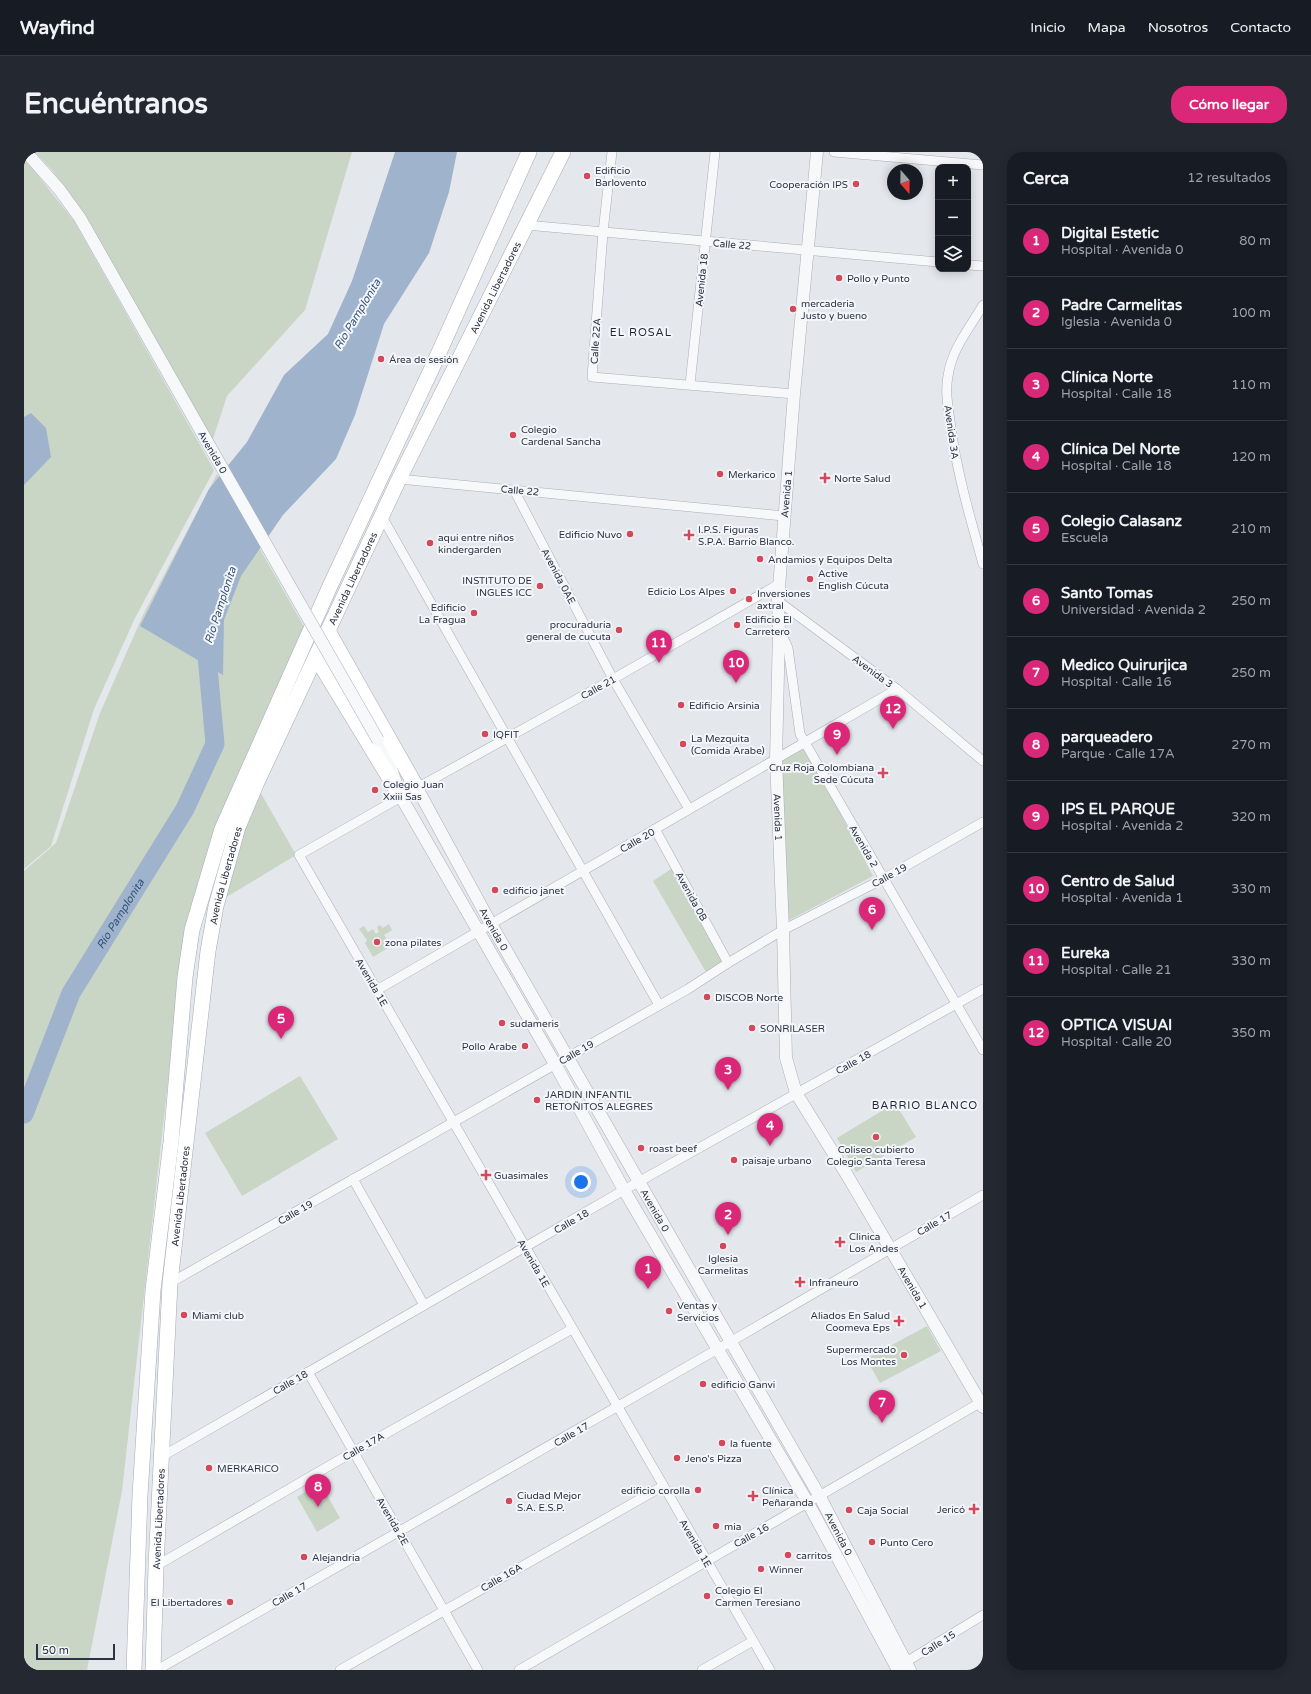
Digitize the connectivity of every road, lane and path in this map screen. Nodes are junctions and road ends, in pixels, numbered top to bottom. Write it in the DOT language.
graph roads {
  1 [pos="26,152"];
  2 [pos="529,152"];
  3 [pos="563,152"];
  4 [pos="612,152"];
  5 [pos="715,152"];
  6 [pos="817,152"];
  7 [pos="834,152"];
  8 [pos="983,164"];
  9 [pos="526,225"];
  10 [pos="603,232"];
  11 [pos="705,241"];
  12 [pos="808,250"];
  13 [pos="935,262"];
  14 [pos="971,265"];
  15 [pos="983,266"];
  16 [pos="983,305"];
  17 [pos="690,384"];
  18 [pos="794,394"];
  19 [pos="399,479"];
  20 [pos="514,490"];
  21 [pos="382,515"];
  22 [pos="784,516"];
  23 [pos="983,564"];
  24 [pos="779,584"];
  25 [pos="778,601"];
  26 [pos="779,630"];
  27 [pos="328,631"];
  28 [pos="316,657"];
  29 [pos="613,679"];
  30 [pos="897,689"];
  31 [pos="507,737"];
  32 [pos="804,743"];
  33 [pos="776,759"];
  34 [pos="388,760"];
  35 [pos="983,760"];
  36 [pos="416,788"];
  37 [pos="401,797"];
  38 [pos="689,809"];
  39 [pos="983,822"];
  40 [pos="655,829"];
  41 [pos="583,871"];
  42 [pos="883,879"];
  43 [pos="491,924"];
  44 [pos="784,930"];
  45 [pos="479,931"];
  46 [pos="728,963"];
  47 [pos="983,989"];
  48 [pos="377,990"];
  49 [pos="956,1004"];
  50 [pos="659,1006"];
  51 [pos="983,1050"];
  52 [pos="568,1057"];
  53 [pos="555,1064"];
  54 [pos="796,1093"];
  55 [pos="453,1122"];
  56 [pos="352,1179"];
  57 [pos="639,1182"];
  58 [pos="624,1190"];
  59 [pos="983,1195"];
  60 [pos="525,1247"];
  61 [pos="890,1250"];
  62 [pos="170,1283"];
  63 [pos="424,1305"];
  64 [pos="572,1329"];
  65 [pos="730,1342"];
  66 [pos="717,1350"];
  67 [pos="308,1372"];
  68 [pos="982,1403"];
  69 [pos="618,1407"];
  70 [pos="353,1452"];
  71 [pos="161,1457"];
  72 [pos="663,1486"];
  73 [pos="820,1497"];
  74 [pos="808,1503"];
  75 [pos="399,1532"];
  76 [pos="706,1560"];
  77 [pos="156,1566"];
  78 [pos="444,1610"];
  79 [pos="983,1615"];
  80 [pos="753,1641"];
  81 [pos="900,1668"];
  82 [pos="134,1670"];
  83 [pos="153,1670"];
  84 [pos="157,1670"];
  85 [pos="340,1670"];
  86 [pos="478,1670"];
  87 [pos="519,1670"];
  88 [pos="702,1670"];
  89 [pos="770,1670"];
  1 -- 34 [label="street, Avenida 0, bridge"];
  2 -- 82 [label="main road, Avenida Libertadores"];
  3 -- 9 [label="main road, Avenida Libertadores"];
  4 -- 10 [label="street, Calle 22A"];
  5 -- 11 [label="street, Avenida 18"];
  6 -- 12 [label="street, Avenida 1"];
  7 -- 8 [label="street"];
  9 -- 10 [label="street, Calle 22"];
  9 -- 19 [label="main road, Avenida Libertadores"];
  10 -- 11 [label="street, Calle 22"];
  10 -- 17 [label="street, Calle 22A"];
  11 -- 12 [label="street, Calle 22"];
  11 -- 17 [label="street, Avenida 18"];
  12 -- 13 [label="street, Calle 22"];
  12 -- 18 [label="street, Avenida 1"];
  14 -- 15 [label="street"];
  16 -- 23 [label="street, Avenida 3A"];
  17 -- 18 [label="street, Calle 22A"];
  18 -- 22 [label="street, Avenida 1"];
  19 -- 20 [label="street, Calle 22"];
  19 -- 21 [label="main road, Avenida Libertadores"];
  20 -- 22 [label="street, Calle 22"];
  20 -- 29 [label="street, Avenida 0AE"];
  21 -- 27 [label="main road, Avenida Libertadores"];
  21 -- 31 [label="street"];
  22 -- 24 [label="street, Avenida 1"];
  24 -- 25 [label="street, Avenida 1"];
  24 -- 29 [label="street, Calle 21"];
  25 -- 26 [label="street, Avenida 1"];
  25 -- 30 [label="street, Avenida 3"];
  26 -- 32 [label="street, Avenida 2"];
  26 -- 33 [label="street, Avenida 1"];
  27 -- 28 [label="main road, Avenida Libertadores"];
  27 -- 36 [label="main road"];
  28 -- 37 [label="main road"];
  28 -- 62 [label="main road, Avenida Libertadores"];
  29 -- 31 [label="street, Calle 21"];
  29 -- 38 [label="street, Avenida 0AE"];
  30 -- 32 [label="street, Calle 20"];
  30 -- 35 [label="street, Avenida 3"];
  31 -- 36 [label="street, Calle 21"];
  31 -- 41 [label="street"];
  32 -- 33 [label="street, Calle 20"];
  32 -- 42 [label="street, Avenida 2"];
  33 -- 38 [label="street, Calle 20"];
  33 -- 44 [label="street, Avenida 1"];
  34 -- 36 [label="street, Avenida 0"];
  34 -- 37 [label="street, Avenida 0"];
  36 -- 43 [label="street, Avenida 0"];
  37 -- 45 [label="street, Avenida 0"];
  37 -- 48 [label="street, Avenida 1E"];
  38 -- 40 [label="street, Calle 20"];
  39 -- 42 [label="street, Calle 19"];
  40 -- 41 [label="street, Calle 20"];
  40 -- 46 [label="street, Avenida 0B"];
  41 -- 43 [label="street, Calle 20"];
  41 -- 50 [label="street"];
  42 -- 44 [label="street, Calle 19"];
  42 -- 49 [label="street, Avenida 2"];
  43 -- 45 [label="street, Calle 20"];
  43 -- 52 [label="street, Avenida 0"];
  44 -- 46 [label="street, Calle 19"];
  44 -- 54 [label="street, Avenida 1"];
  45 -- 48 [label="street, Calle 20"];
  45 -- 53 [label="street, Avenida 0"];
  46 -- 50 [label="street, Calle 19"];
  47 -- 49 [label="street, Calle 18"];
  48 -- 55 [label="street, Avenida 1E"];
  49 -- 51 [label="street, Avenida 2"];
  49 -- 54 [label="street, Calle 18"];
  50 -- 52 [label="street, Calle 19"];
  52 -- 53 [label="street, Calle 19"];
  52 -- 57 [label="street, Avenida 0"];
  53 -- 55 [label="street, Calle 19"];
  53 -- 58 [label="street, Avenida 0"];
  54 -- 57 [label="street, Calle 18"];
  54 -- 61 [label="street, Avenida 1"];
  55 -- 56 [label="street, Calle 19"];
  55 -- 60 [label="street, Avenida 1E"];
  56 -- 62 [label="street, Calle 19"];
  56 -- 63 [label="street"];
  57 -- 58 [label="street, Calle 18"];
  57 -- 65 [label="street, Avenida 0"];
  58 -- 60 [label="street, Calle 18"];
  58 -- 66 [label="street, Avenida 0"];
  59 -- 61 [label="street, Calle 17"];
  60 -- 63 [label="street, Calle 18"];
  60 -- 64 [label="street, Avenida 1E"];
  61 -- 65 [label="street, Calle 17"];
  61 -- 68 [label="street, Avenida 1"];
  62 -- 71 [label="main road, Avenida Libertadores"];
  63 -- 67 [label="street, Calle 18"];
  64 -- 69 [label="street, Avenida 1E"];
  64 -- 70 [label="street, Calle 17A"];
  65 -- 66 [label="street, Calle 17"];
  65 -- 73 [label="street, Avenida 0"];
  66 -- 69 [label="street, Calle 17"];
  66 -- 74 [label="street, Avenida 0"];
  67 -- 70 [label="street, Avenida 2E"];
  67 -- 71 [label="street, Calle 18"];
  68 -- 73 [label="street, Calle 16"];
  69 -- 72 [label="street, Avenida 1E"];
  69 -- 75 [label="street, Calle 17"];
  70 -- 75 [label="street, Avenida 2E"];
  70 -- 77 [label="street, Calle 17A"];
  71 -- 77 [label="main road, Avenida Libertadores"];
  72 -- 76 [label="street, Avenida 1E"];
  72 -- 78 [label="street, Calle 16A"];
  73 -- 74 [label="street, Calle 16"];
  73 -- 81 [label="street, Avenida 0"];
  74 -- 76 [label="street, Calle 16"];
  74 -- 81 [label="street, Avenida 0"];
  75 -- 78 [label="street, Avenida 2E"];
  75 -- 84 [label="street, Calle 17"];
  76 -- 80 [label="street, Avenida 1E"];
  76 -- 87 [label="street, Calle 16"];
  77 -- 83 [label="main road, Avenida Libertadores"];
  78 -- 85 [label="street, Calle 16A"];
  78 -- 86 [label="street, Avenida 2E"];
  79 -- 81 [label="street, Calle 15"];
  80 -- 88 [label="street"];
  80 -- 89 [label="street, Avenida 1E"];
}
